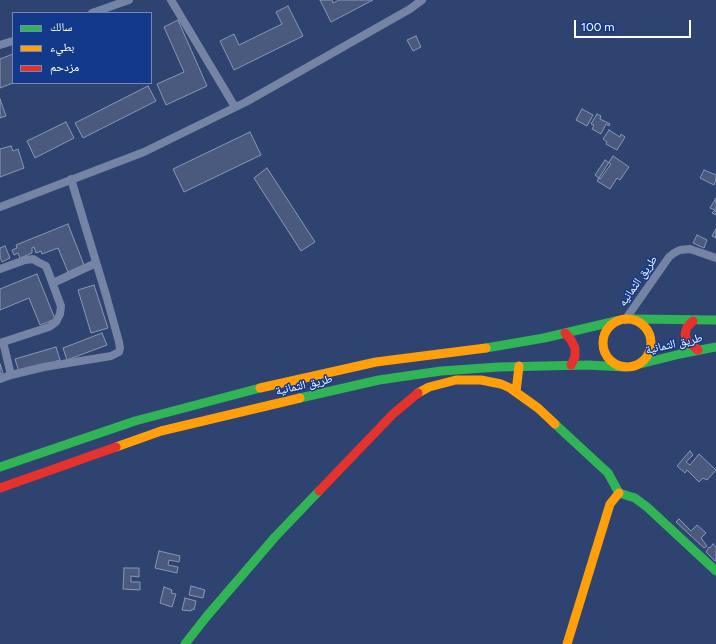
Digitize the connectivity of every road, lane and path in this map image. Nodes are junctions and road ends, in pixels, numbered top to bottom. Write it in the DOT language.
graph roads {
  1 [pos="129,0"];
  2 [pos="171,0"];
  3 [pos="422,0"];
  4 [pos="95,12"];
  5 [pos="12,41"];
  6 [pos="0,45"];
  7 [pos="235,107"];
  8 [pos="71,179"];
  9 [pos="0,207"];
  10 [pos="716,258"];
  11 [pos="96,263"];
  12 [pos="0,269"];
  13 [pos="53,283"];
  14 [pos="624,320"];
  15 [pos="716,320"];
  16 [pos="693,321"];
  17 [pos="565,333"];
  18 [pos="1,342"];
  19 [pos="716,347"];
  20 [pos="698,350"];
  21 [pos="571,365"];
  22 [pos="637,365"];
  23 [pos="519,366"];
  24 [pos="624,367"];
  25 [pos="11,375"];
  26 [pos="0,379"];
  27 [pos="516,392"];
  28 [pos="0,467"];
  29 [pos="0,488"];
  30 [pos="619,493"];
  31 [pos="716,571"];
  32 [pos="185,644"];
  33 [pos="567,644"];
  1 -- 4 [label="street"];
  2 -- 7 [label="street"];
  3 -- 7 [label="street"];
  5 -- 6 [label="street"];
  7 -- 8 [label="street"];
  8 -- 9 [label="street"];
  8 -- 11 [label="street"];
  10 -- 14 [label="street, طريق الثمانيه"];
  11 -- 13 [label="street"];
  11 -- 25 [label="street"];
  12 -- 13 [label="street"];
  13 -- 18 [label="street"];
  14 -- 16 [label="street, طريق الثمانيه"];
  14 -- 17 [label="street"];
  14 -- 22 [label="street"];
  14 -- 24 [label="street"];
  15 -- 16 [label="street, طريق الثمانيه"];
  16 -- 20 [label="street"];
  17 -- 21 [label="street"];
  17 -- 28 [label="street"];
  18 -- 25 [label="street"];
  19 -- 20 [label="street, طريق الثمانية"];
  20 -- 22 [label="street, طريق الثمانية"];
  21 -- 23 [label="street, طريق الثمانية"];
  21 -- 24 [label="street, طريق الثمانية"];
  22 -- 24 [label="street"];
  23 -- 27 [label="street"];
  23 -- 29 [label="street, طريق الثمانية"];
  25 -- 26 [label="street"];
  27 -- 30 [label="street"];
  27 -- 32 [label="street"];
  30 -- 31 [label="street"];
  30 -- 33 [label="street"];
}
